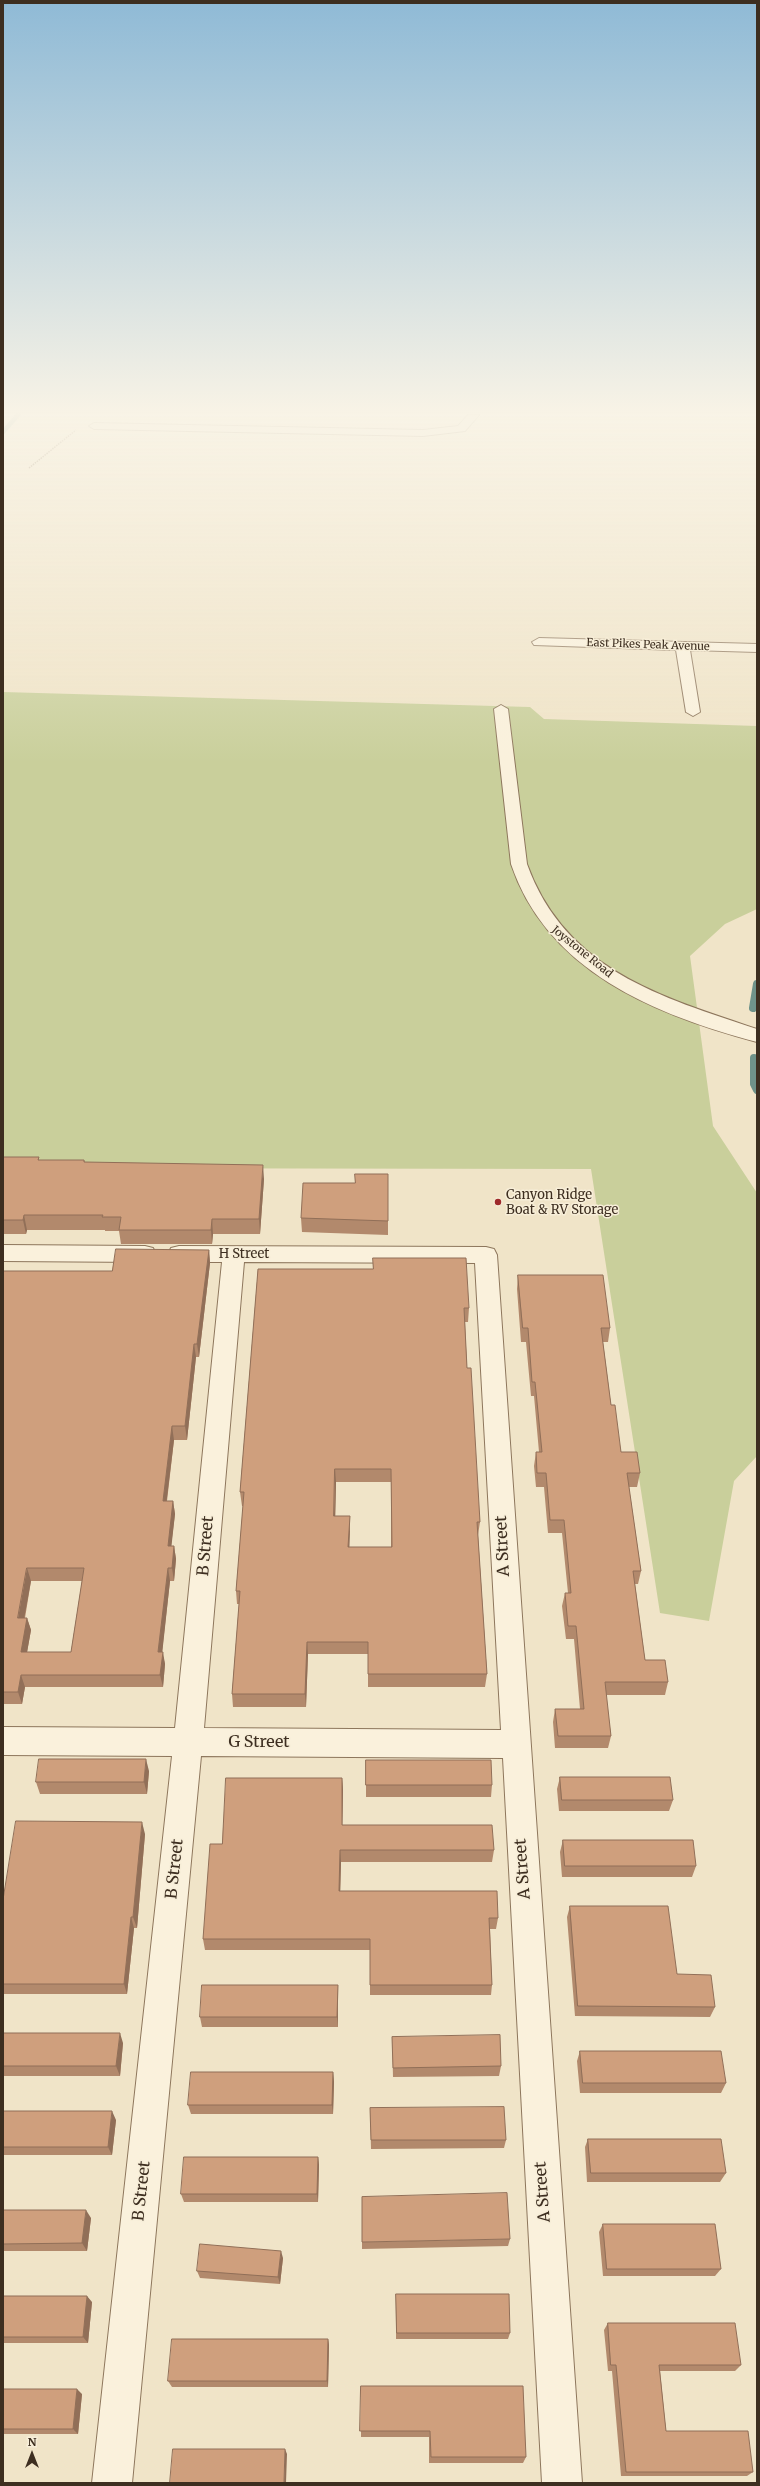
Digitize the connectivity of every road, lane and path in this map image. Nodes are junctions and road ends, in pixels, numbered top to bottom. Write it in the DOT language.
graph roads {
  1 [pos="539,642"];
  2 [pos="682,646"];
  3 [pos="757,648"];
  4 [pos="501,709"];
  5 [pos="693,712"];
  6 [pos="757,1036"];
  7 [pos="3,1253"];
  8 [pos="234,1254"];
  9 [pos="486,1255"];
  10 [pos="3,1741"];
  11 [pos="188,1741"];
  12 [pos="515,1744"];
  13 [pos="112,2483"];
  14 [pos="562,2483"];
  1 -- 2 [label="street, East Pikes Peak Avenue"];
  2 -- 3 [label="street, East Pikes Peak Avenue"];
  2 -- 5 [label="street"];
  4 -- 6 [label="street, Joystone Road"];
  7 -- 8 [label="street, H Street"];
  8 -- 9 [label="street, H Street"];
  8 -- 11 [label="street, B Street"];
  9 -- 12 [label="street, A Street"];
  10 -- 11 [label="street, G Street"];
  11 -- 12 [label="street, G Street"];
  11 -- 13 [label="street, B Street"];
  12 -- 14 [label="street, A Street"];
}
